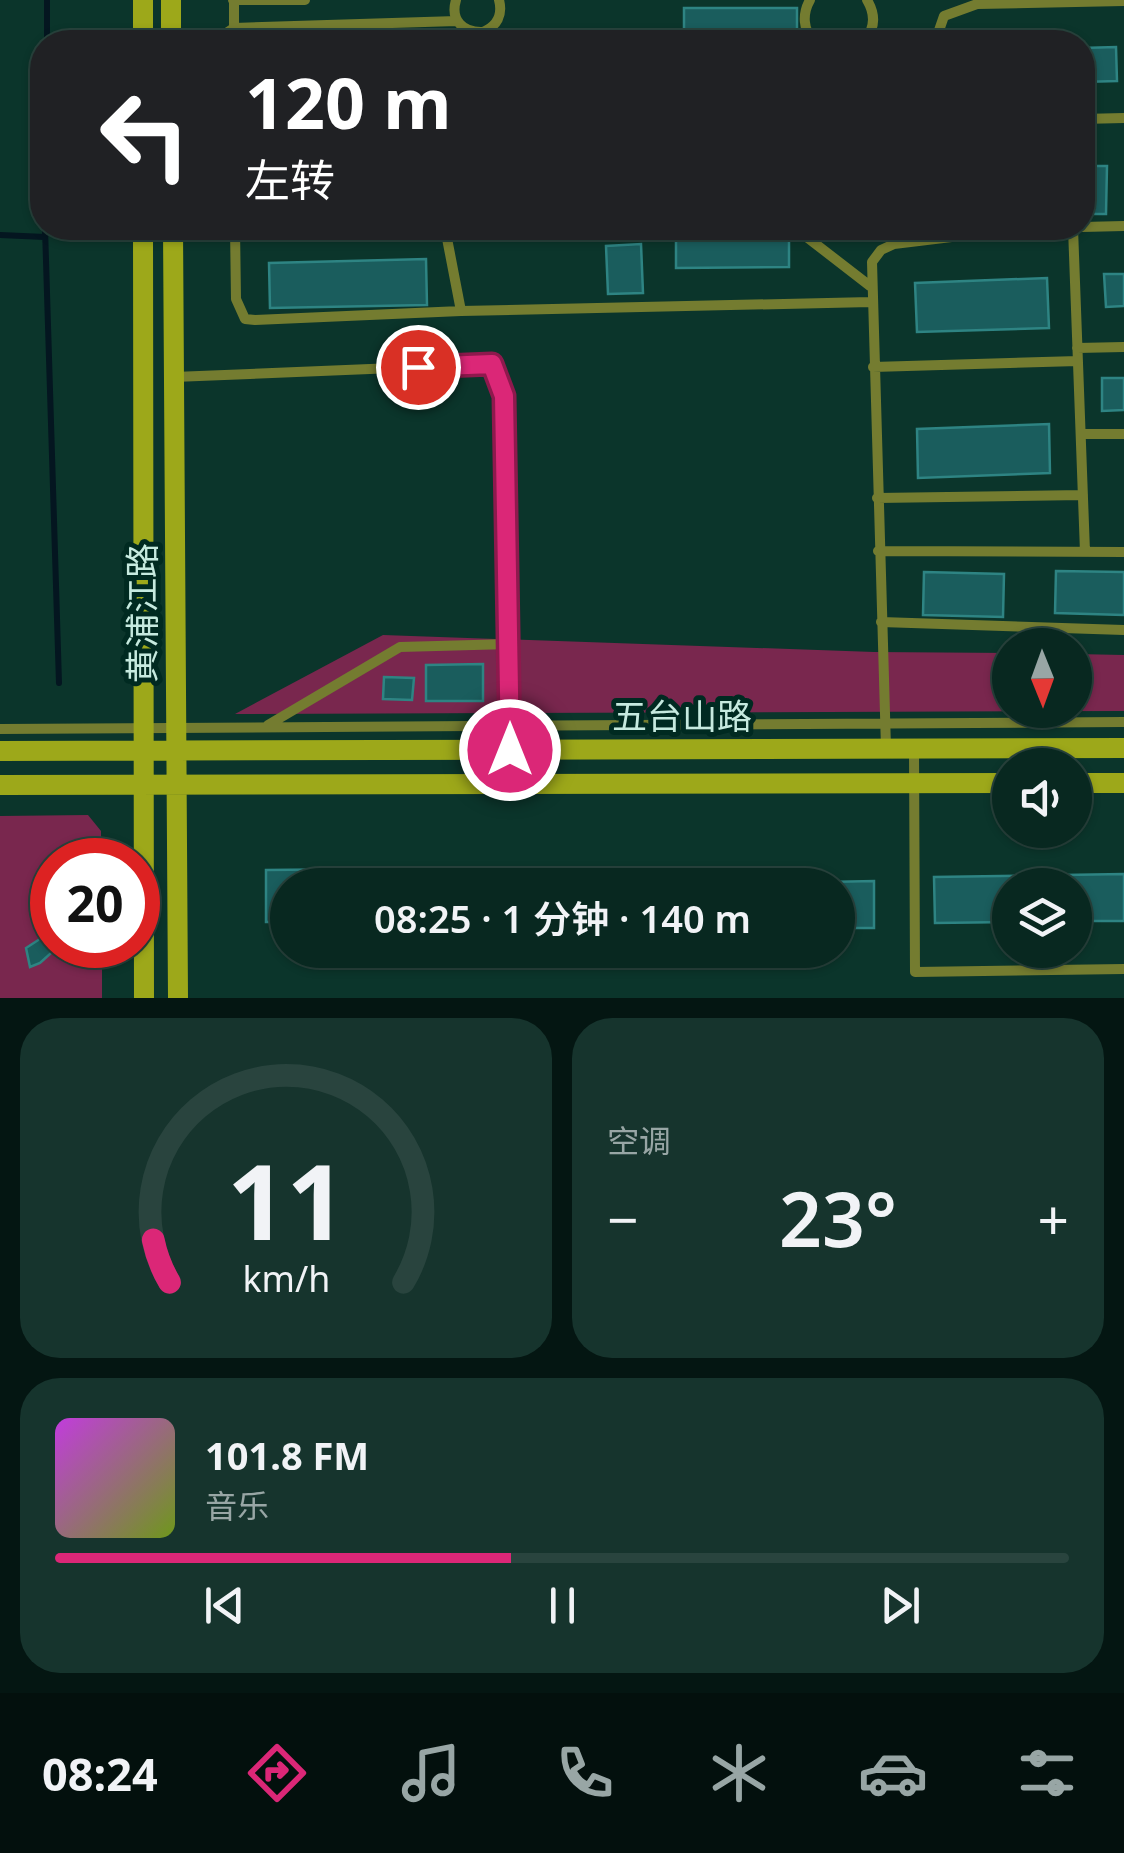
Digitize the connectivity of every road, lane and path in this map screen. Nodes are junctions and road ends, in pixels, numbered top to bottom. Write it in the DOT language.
graph roads {
  1 [pos="142,0"];
  2 [pos="171,0"];
  3 [pos="233,0"];
  4 [pos="305,0"];
  5 [pos="456,0"];
  6 [pos="500,0"];
  7 [pos="810,0"];
  8 [pos="868,0"];
  9 [pos="1124,0"];
  10 [pos="456,20"];
  11 [pos="234,28"];
  12 [pos="142,30"];
  13 [pos="171,30"];
  14 [pos="231,30"];
  15 [pos="467,30"];
  16 [pos="488,30"];
  17 [pos="806,30"];
  18 [pos="869,30"];
  19 [pos="939,30"];
  20 [pos="1124,118"];
  21 [pos="1095,119"];
  22 [pos="1124,226"];
  23 [pos="1095,227"];
  24 [pos="142,240"];
  25 [pos="172,240"];
  26 [pos="235,240"];
  27 [pos="447,240"];
  28 [pos="811,240"];
  29 [pos="921,240"];
  30 [pos="1073,240"];
  31 [pos="870,286"];
  32 [pos="871,302"];
  33 [pos="461,310"];
  34 [pos="1124,347"];
  35 [pos="1078,354"];
  36 [pos="873,367"];
  37 [pos="174,377"];
  38 [pos="1081,434"];
  39 [pos="1124,434"];
  40 [pos="1083,495"];
  41 [pos="877,498"];
  42 [pos="878,551"];
  43 [pos="1085,552"];
  44 [pos="1124,552"];
  45 [pos="881,622"];
  46 [pos="1124,630"];
  47 [pos="510,644"];
  48 [pos="1124,722"];
  49 [pos="885,723"];
  50 [pos="510,725"];
  51 [pos="266,726"];
  52 [pos="176,728"];
  53 [pos="0,729"];
  54 [pos="142,739"];
  55 [pos="886,748"];
  56 [pos="1124,748"];
  57 [pos="914,749"];
  58 [pos="510,750"];
  59 [pos="0,751"];
  60 [pos="176,751"];
  61 [pos="1092,782"];
  62 [pos="1124,782"];
  63 [pos="914,783"];
  64 [pos="992,783"];
  65 [pos="144,784"];
  66 [pos="0,785"];
  67 [pos="177,785"];
  68 [pos="1124,969"];
  69 [pos="144,998"];
  70 [pos="178,998"];
  1 -- 12 [label="main road"];
  2 -- 13 [label="main road"];
  3 -- 4 [label="lane"];
  3 -- 11 [label="lane"];
  5 -- 10 [label="lane"];
  6 -- 16 [label="lane"];
  7 -- 17 [label="lane"];
  8 -- 18 [label="lane"];
  9 -- 19 [label="lane"];
  10 -- 11 [label="lane"];
  10 -- 15 [label="lane"];
  11 -- 14 [label="lane"];
  20 -- 21 [label="lane"];
  22 -- 23 [label="lane"];
  24 -- 54 [label="main road, 黄浦江路"];
  25 -- 37 [label="main road, 黄浦江路"];
  26 -- 33 [label="lane"];
  27 -- 33 [label="lane"];
  28 -- 31 [label="lane"];
  29 -- 31 [label="lane"];
  30 -- 35 [label="lane"];
  31 -- 32 [label="lane"];
  32 -- 33 [label="lane"];
  32 -- 36 [label="lane"];
  34 -- 35 [label="lane"];
  35 -- 36 [label="lane"];
  35 -- 38 [label="lane"];
  36 -- 41 [label="lane"];
  37 -- 47 [label="lane"];
  37 -- 52 [label="main road, 黄浦江路"];
  38 -- 39 [label="lane"];
  38 -- 40 [label="lane"];
  40 -- 41 [label="lane"];
  40 -- 43 [label="lane"];
  41 -- 42 [label="lane"];
  42 -- 43 [label="lane"];
  42 -- 45 [label="lane"];
  43 -- 44 [label="lane"];
  45 -- 46 [label="lane"];
  45 -- 49 [label="lane"];
  47 -- 50 [label="lane"];
  47 -- 51 [label="lane"];
  48 -- 49 [label="lane"];
  49 -- 50 [label="lane"];
  49 -- 55 [label="lane"];
  50 -- 51 [label="lane"];
  50 -- 58 [label="lane"];
  51 -- 52 [label="lane"];
  52 -- 54 [label="lane"];
  52 -- 60 [label="main road, 黄浦江路"];
  53 -- 54 [label="lane"];
  54 -- 59 [label="main road, 五台山路"];
  54 -- 60 [label="main road, 五台山路"];
  54 -- 65 [label="main road, 黄浦江路"];
  55 -- 57 [label="main road, 五台山路"];
  55 -- 58 [label="main road, 五台山路"];
  56 -- 57 [label="main road, 五台山路"];
  57 -- 63 [label="lane"];
  58 -- 60 [label="main road, 五台山路"];
  60 -- 67 [label="main road, 黄浦江路"];
  61 -- 62 [label="main road"];
  63 -- 64 [label="main road, 五台山路"];
  63 -- 67 [label="main road, 五台山路"];
  63 -- 68 [label="lane"];
  65 -- 66 [label="main road, 五台山路"];
  65 -- 67 [label="main road, 五台山路"];
  65 -- 69 [label="main road, 黄浦江路"];
  67 -- 70 [label="main road, 黄浦江路"];
}
